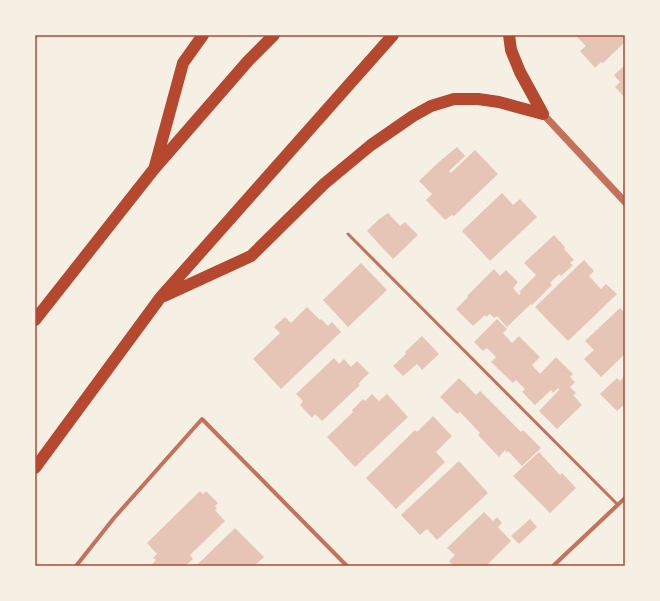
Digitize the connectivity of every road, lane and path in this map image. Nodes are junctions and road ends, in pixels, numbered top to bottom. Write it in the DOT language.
graph roads {
  1 [pos="203,35"];
  2 [pos="274,35"];
  3 [pos="393,35"];
  4 [pos="509,35"];
  5 [pos="542,114"];
  6 [pos="154,169"];
  7 [pos="625,202"];
  8 [pos="348,234"];
  9 [pos="160,298"];
  10 [pos="35,320"];
  11 [pos="35,468"];
  12 [pos="625,498"];
  13 [pos="618,505"];
  14 [pos="76,566"];
  15 [pos="347,566"];
  16 [pos="553,566"];
  1 -- 6 [label="highway"];
  2 -- 6 [label="highway"];
  3 -- 9 [label="highway"];
  4 -- 5 [label="highway"];
  5 -- 7 [label="street"];
  5 -- 9 [label="highway"];
  6 -- 10 [label="highway"];
  8 -- 13 [label="lane"];
  9 -- 11 [label="highway"];
  12 -- 13 [label="street"];
  13 -- 16 [label="street"];
  14 -- 15 [label="street"];
}
